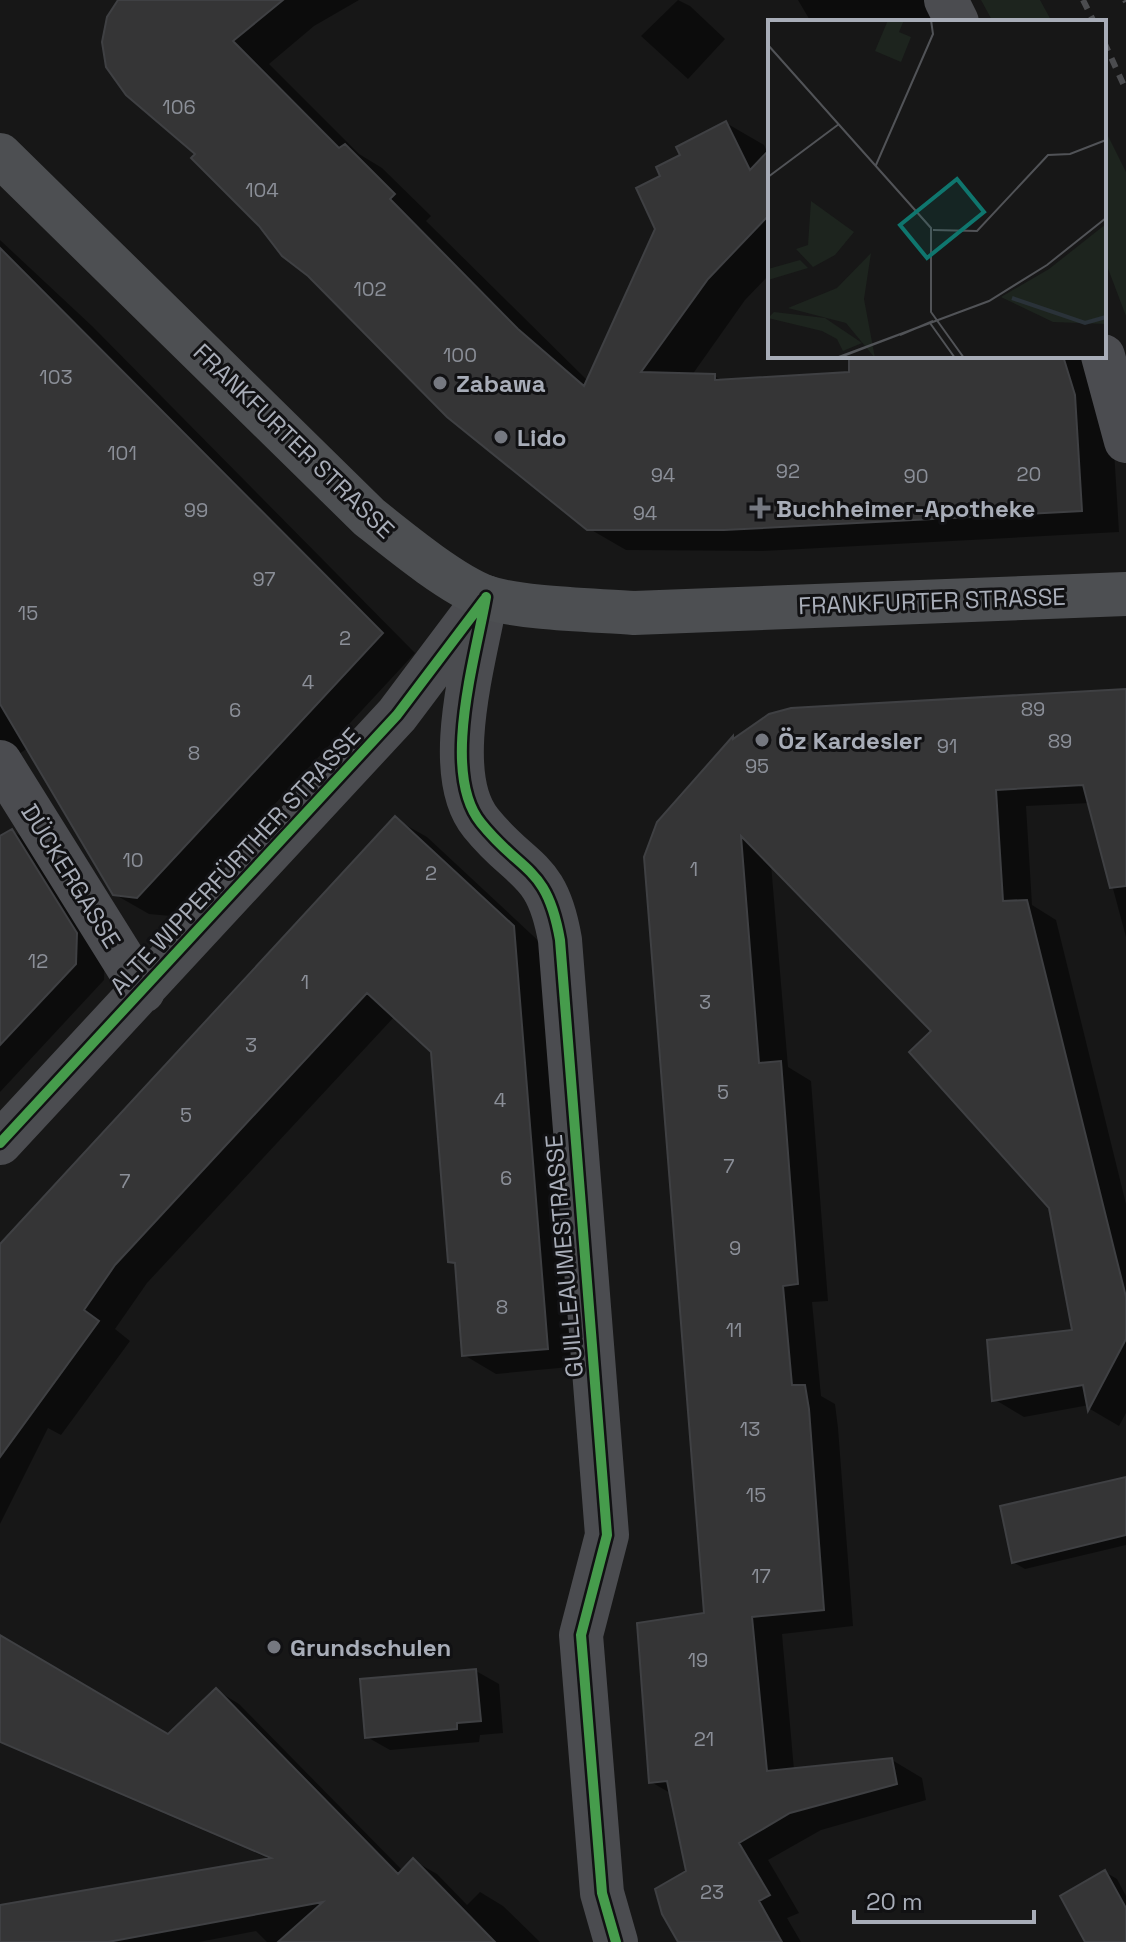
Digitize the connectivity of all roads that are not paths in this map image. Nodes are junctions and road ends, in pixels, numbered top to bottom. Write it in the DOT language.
graph roads {
  1 [pos="946,0"];
  2 [pos="956,20"];
  3 [pos="0,155"];
  4 [pos="1104,358"];
  5 [pos="1126,441"];
  6 [pos="1126,594"];
  7 [pos="486,597"];
  8 [pos="0,762"];
  9 [pos="143,991"];
  10 [pos="0,1143"];
  11 [pos="616,1942"];
  1 -- 2 [label="street"];
  3 -- 7 [label="main road, FRANKFURTER STRASSE"];
  4 -- 5 [label="street"];
  6 -- 7 [label="main road, FRANKFURTER STRASSE"];
  7 -- 9 [label="street, ALTE WIPPERFÜRTHER STRASSE"];
  7 -- 11 [label="street, GUILLEAUMESTRASSE"];
  8 -- 9 [label="street, DÜCKERGASSE"];
  9 -- 10 [label="street, ALTE WIPPERFÜRTHER STRASSE"];
}
